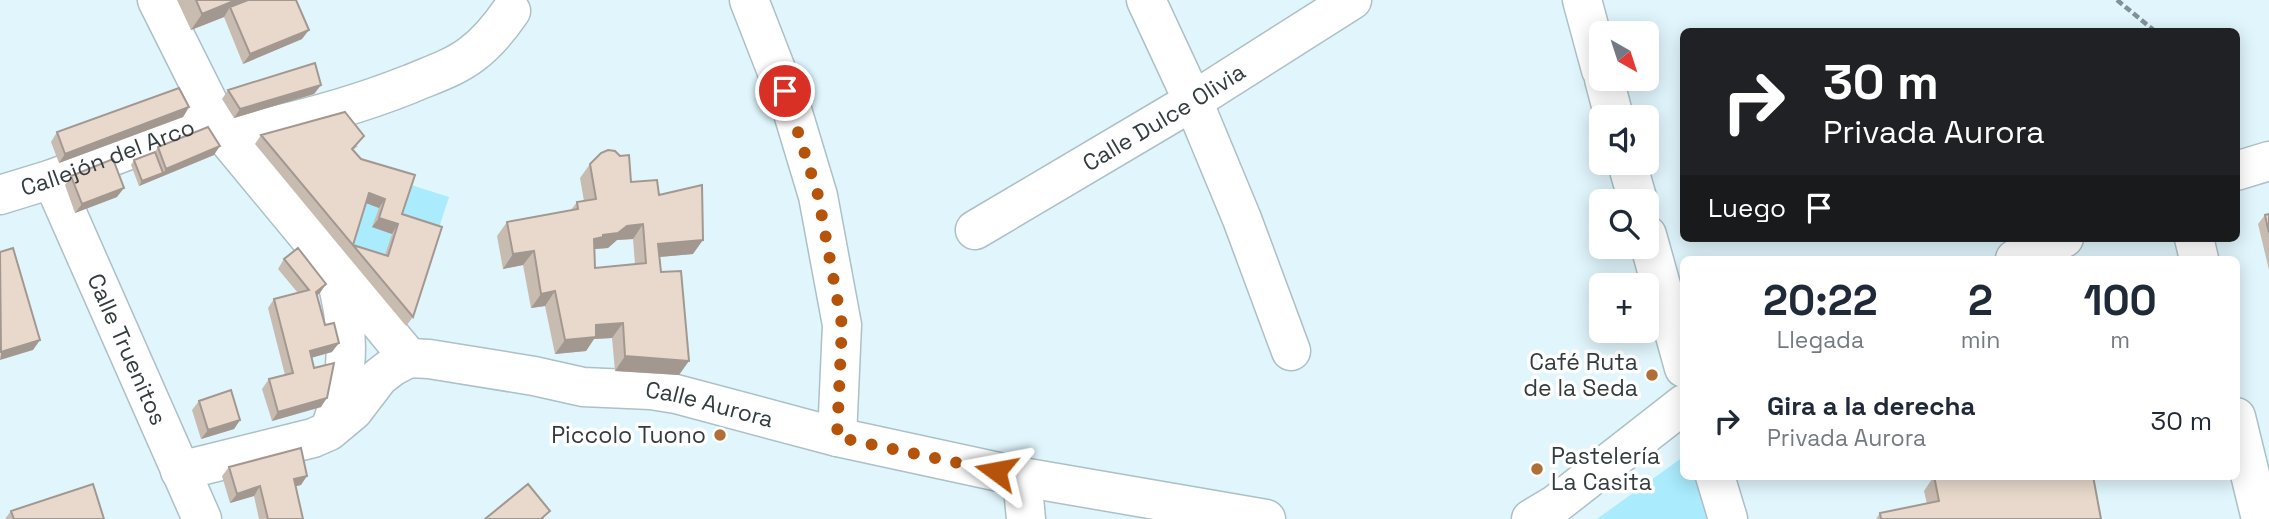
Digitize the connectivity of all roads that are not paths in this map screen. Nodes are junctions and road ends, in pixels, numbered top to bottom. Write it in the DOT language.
graph roads {
  1 [pos="157,0"];
  2 [pos="749,0"];
  3 [pos="1146,0"];
  4 [pos="1352,0"];
  5 [pos="1582,0"];
  6 [pos="511,10"];
  7 [pos="1589,26"];
  8 [pos="1193,101"];
  9 [pos="220,127"];
  10 [pos="2269,161"];
  11 [pos="2240,170"];
  12 [pos="52,179"];
  13 [pos="0,195"];
  14 [pos="975,230"];
  15 [pos="2055,242"];
  16 [pos="2022,256"];
  17 [pos="1654,259"];
  18 [pos="332,265"];
  19 [pos="1290,351"];
  20 [pos="1680,354"];
  21 [pos="409,358"];
  22 [pos="1680,407"];
  23 [pos="329,431"];
  24 [pos="2240,434"];
  25 [pos="837,437"];
  26 [pos="180,471"];
  27 [pos="1022,477"];
  28 [pos="1716,480"];
  29 [pos="202,519"];
  30 [pos="1026,519"];
  31 [pos="1266,519"];
  32 [pos="1531,519"];
  33 [pos="1728,519"];
  34 [pos="2260,519"];
  1 -- 9 [label="street"];
  2 -- 25 [label="street"];
  3 -- 8 [label="street"];
  4 -- 8 [label="street, Calle Dulce Olivia"];
  5 -- 7 [label="street"];
  6 -- 9 [label="street, Callejón del Arco"];
  8 -- 14 [label="street, Calle Dulce Olivia"];
  8 -- 19 [label="street"];
  9 -- 12 [label="street, Callejón del Arco"];
  9 -- 18 [label="street"];
  10 -- 11 [label="street"];
  12 -- 13 [label="street, Callejón del Arco"];
  12 -- 26 [label="street, Calle Truenitos"];
  15 -- 16 [label="street"];
  17 -- 20 [label="street"];
  18 -- 21 [label="street"];
  18 -- 23 [label="street"];
  21 -- 23 [label="street"];
  21 -- 25 [label="street, Calle Aurora"];
  22 -- 32 [label="street"];
  23 -- 26 [label="street"];
  24 -- 34 [label="street"];
  25 -- 27 [label="street, Calle Aurora"];
  26 -- 29 [label="street, Calle Truenitos"];
  27 -- 30 [label="street"];
  27 -- 31 [label="street, Calle Aurora"];
  28 -- 33 [label="street"];
}
